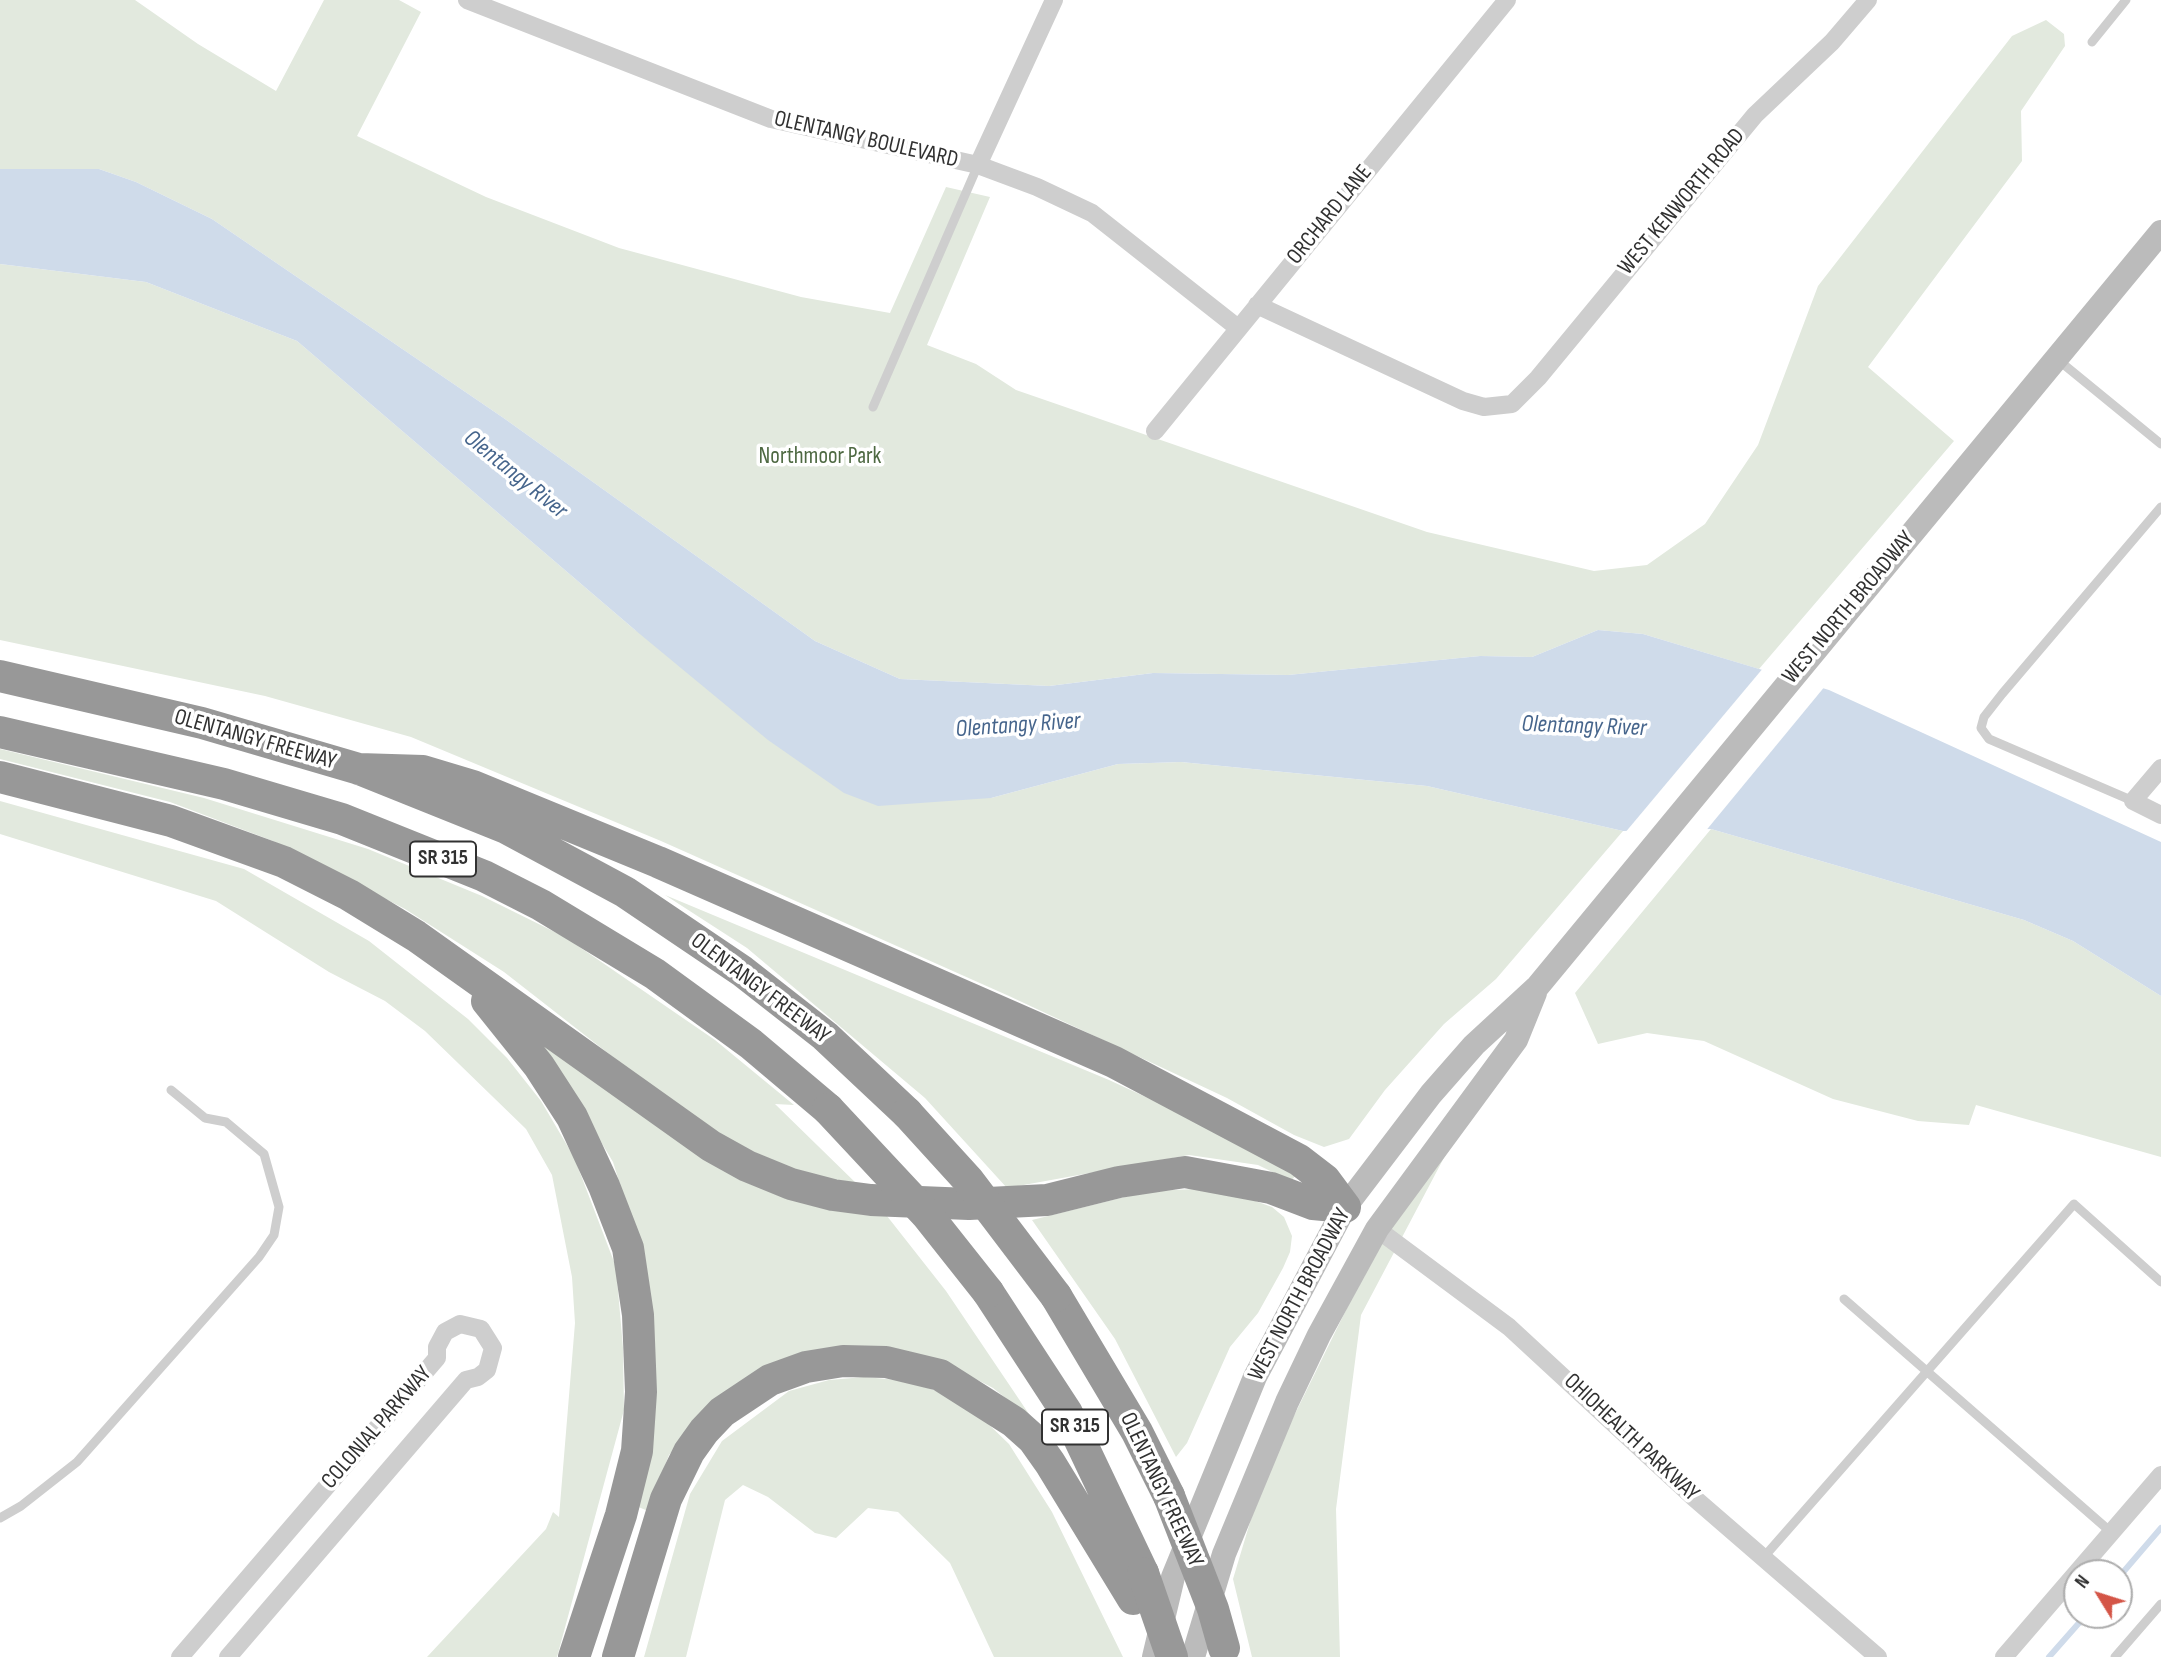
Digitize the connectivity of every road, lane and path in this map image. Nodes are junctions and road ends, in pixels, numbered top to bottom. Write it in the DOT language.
graph roads {
  1 [pos="467,0"];
  2 [pos="1054,0"];
  3 [pos="1507,0"];
  4 [pos="1868,0"];
  5 [pos="2126,0"];
  6 [pos="2092,42"];
  7 [pos="978,165"];
  8 [pos="2161,232"];
  9 [pos="1257,305"];
  10 [pos="1238,328"];
  11 [pos="2056,359"];
  12 [pos="873,407"];
  13 [pos="1155,431"];
  14 [pos="2161,444"];
  15 [pos="2161,507"];
  16 [pos="0,676"];
  17 [pos="0,732"];
  18 [pos="2161,768"];
  19 [pos="359,769"];
  20 [pos="0,777"];
  21 [pos="2133,801"];
  22 [pos="2161,815"];
  23 [pos="464,973"];
  24 [pos="1538,986"];
  25 [pos="171,1090"];
  26 [pos="1345,1207"];
  27 [pos="1377,1229"];
  28 [pos="2161,1282"];
  29 [pos="1844,1298"];
  30 [pos="1927,1371"];
  31 [pos="2161,1475"];
  32 [pos="0,1518"];
  33 [pos="2112,1533"];
  34 [pos="1763,1558"];
  35 [pos="1138,1586"];
  36 [pos="2161,1604"];
  37 [pos="1225,1652"];
  38 [pos="180,1657"];
  39 [pos="228,1657"];
  40 [pos="574,1657"];
  41 [pos="618,1657"];
  42 [pos="1155,1657"];
  43 [pos="1172,1657"];
  44 [pos="1193,1657"];
  45 [pos="1878,1657"];
  46 [pos="2004,1657"];
  47 [pos="2115,1657"];
  1 -- 7 [label="street, OLENTANGY BOULEVARD"];
  2 -- 7 [label="street"];
  3 -- 9 [label="street, ORCHARD LANE"];
  4 -- 9 [label="street, WEST KENWORTH ROAD"];
  5 -- 6 [label="lane"];
  7 -- 10 [label="street, OLENTANGY BOULEVARD"];
  7 -- 12 [label="lane"];
  8 -- 11 [label="main road, WEST NORTH BROADWAY"];
  9 -- 10 [label="street, ORCHARD LANE"];
  10 -- 13 [label="street, ORCHARD LANE"];
  11 -- 14 [label="lane"];
  11 -- 24 [label="main road, WEST NORTH BROADWAY"];
  15 -- 21 [label="lane"];
  16 -- 19 [label="highway, OLENTANGY FREEWAY / SR 315"];
  17 -- 35 [label="highway, SR 315, bridge"];
  18 -- 21 [label="street"];
  19 -- 26 [label="highway"];
  19 -- 37 [label="highway, OLENTANGY FREEWAY / SR 315, bridge"];
  20 -- 23 [label="highway"];
  21 -- 22 [label="street"];
  23 -- 26 [label="highway"];
  23 -- 40 [label="highway"];
  24 -- 26 [label="main road, WEST NORTH BROADWAY"];
  24 -- 27 [label="main road, WEST NORTH BROADWAY"];
  25 -- 32 [label="lane"];
  26 -- 27 [label="main road"];
  26 -- 42 [label="main road, WEST NORTH BROADWAY"];
  27 -- 34 [label="street, OHIOHEALTH PARKWAY"];
  27 -- 44 [label="main road, WEST NORTH BROADWAY"];
  28 -- 30 [label="lane"];
  29 -- 30 [label="lane"];
  30 -- 33 [label="lane"];
  30 -- 34 [label="lane"];
  31 -- 33 [label="street"];
  33 -- 46 [label="street"];
  34 -- 45 [label="street, OHIOHEALTH PARKWAY"];
  35 -- 41 [label="highway"];
  35 -- 42 [label="highway"];
  35 -- 43 [label="highway, SR 315, bridge"];
  36 -- 47 [label="lane"];
  38 -- 39 [label="street, COLONIAL PARKWAY"];
}
